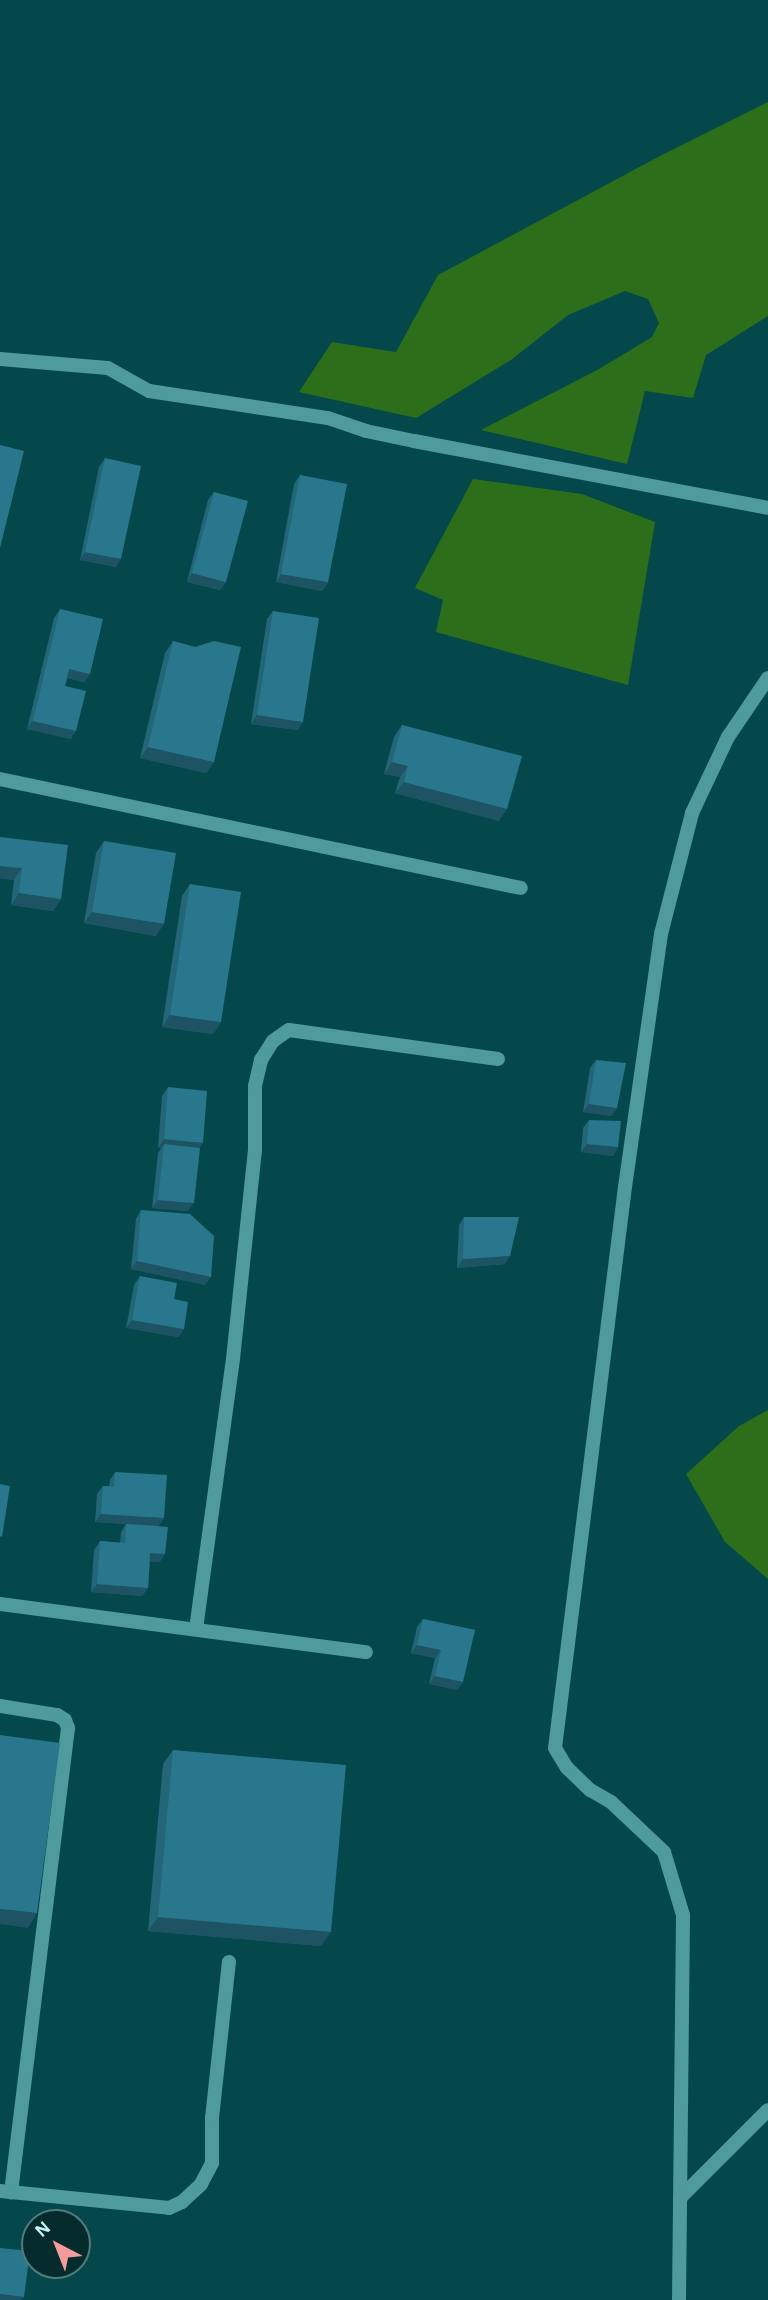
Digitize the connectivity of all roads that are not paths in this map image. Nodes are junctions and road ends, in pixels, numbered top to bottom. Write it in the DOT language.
graph roads {
  1 [pos="0,359"];
  2 [pos="768,508"];
  3 [pos="768,678"];
  4 [pos="0,779"];
  5 [pos="521,888"];
  6 [pos="498,1059"];
  7 [pos="0,1604"];
  8 [pos="196,1629"];
  9 [pos="366,1652"];
  10 [pos="0,1706"];
  11 [pos="229,1962"];
  12 [pos="768,2110"];
  13 [pos="5,2192"];
  14 [pos="680,2198"];
  15 [pos="678,2300"];
  1 -- 2 [label="street"];
  3 -- 14 [label="street"];
  4 -- 5 [label="street"];
  6 -- 8 [label="street"];
  7 -- 8 [label="street"];
  8 -- 9 [label="street"];
  10 -- 13 [label="street"];
  11 -- 13 [label="street"];
  12 -- 14 [label="street"];
  14 -- 15 [label="street"];
}
